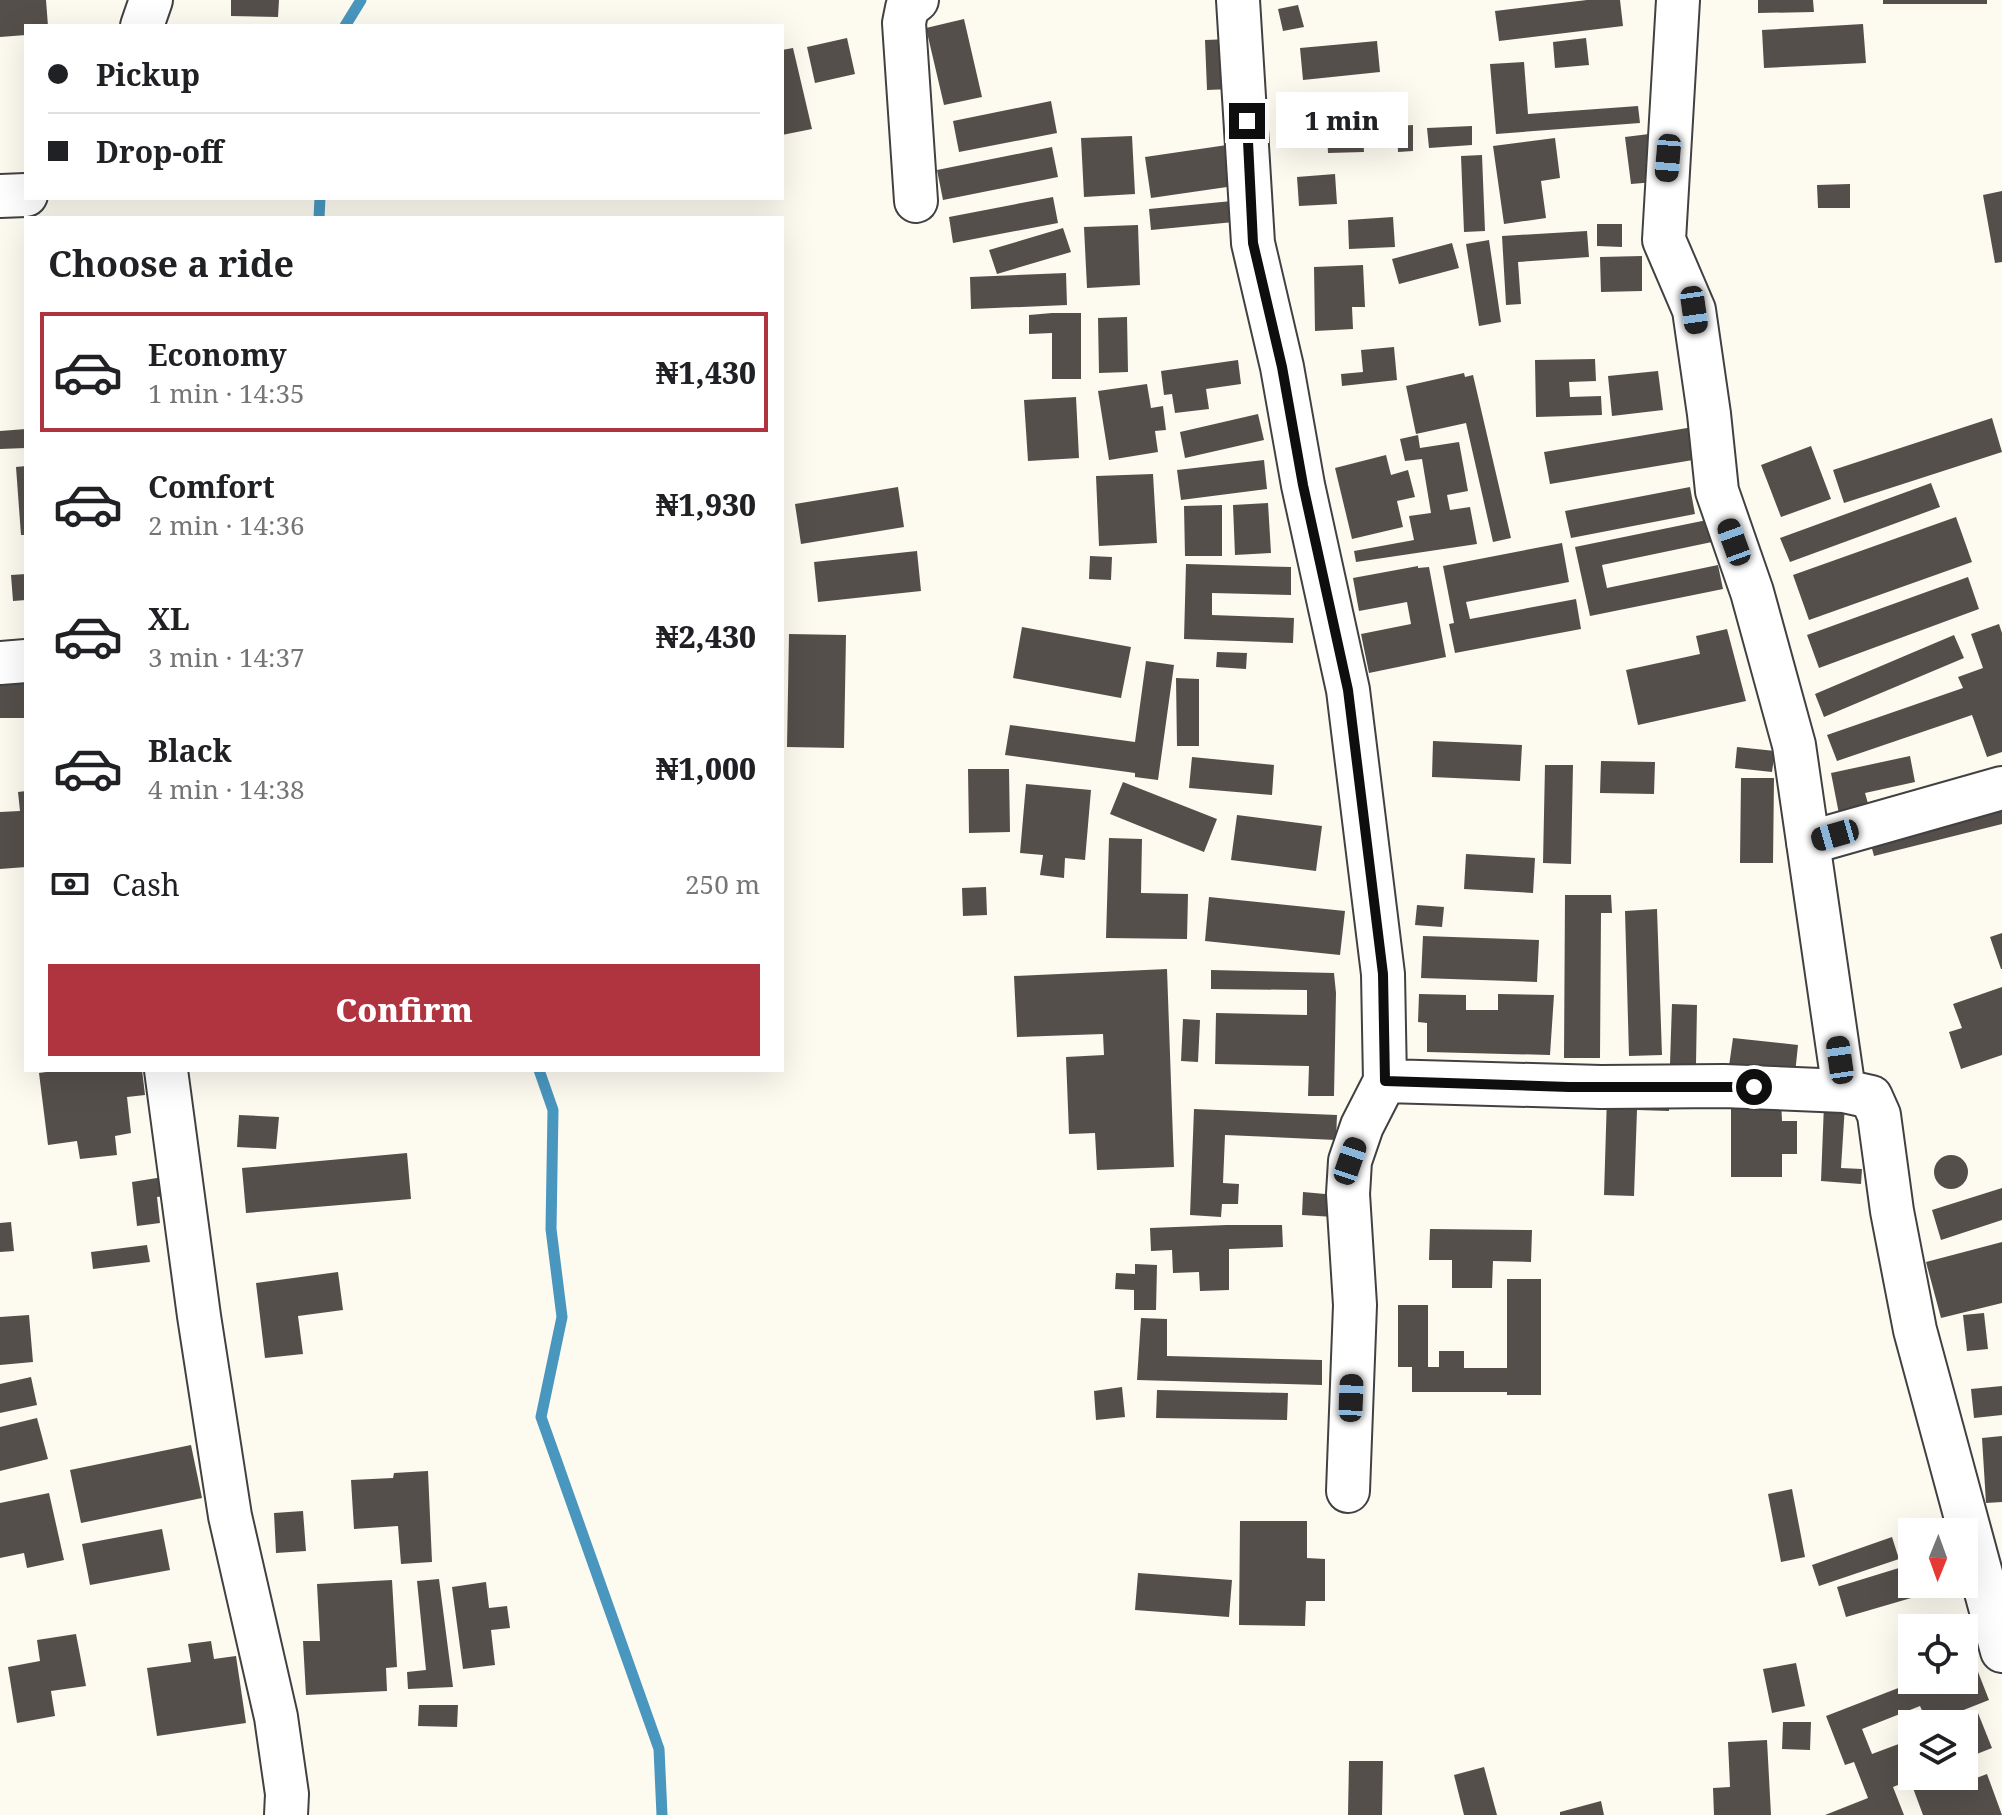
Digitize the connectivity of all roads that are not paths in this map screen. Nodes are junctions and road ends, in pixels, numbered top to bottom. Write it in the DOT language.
graph roads {
  1 [pos="151,0"];
  2 [pos="917,0"];
  3 [pos="1238,0"];
  4 [pos="1678,0"];
  5 [pos="143,24"];
  6 [pos="24,195"];
  7 [pos="0,196"];
  8 [pos="916,201"];
  9 [pos="24,661"];
  10 [pos="0,663"];
  11 [pos="2002,788"];
  12 [pos="1808,843"];
  13 [pos="166,1072"];
  14 [pos="1385,1081"];
  15 [pos="1844,1091"];
  16 [pos="1348,1491"];
  17 [pos="2002,1651"];
  18 [pos="286,1815"];
  1 -- 5 [label="street"];
  2 -- 8 [label="street"];
  3 -- 14 [label="street"];
  4 -- 12 [label="street"];
  6 -- 7 [label="street"];
  9 -- 10 [label="street"];
  11 -- 12 [label="street"];
  12 -- 15 [label="street"];
  13 -- 18 [label="street"];
  14 -- 15 [label="street"];
  14 -- 16 [label="street"];
  15 -- 17 [label="street"];
}
